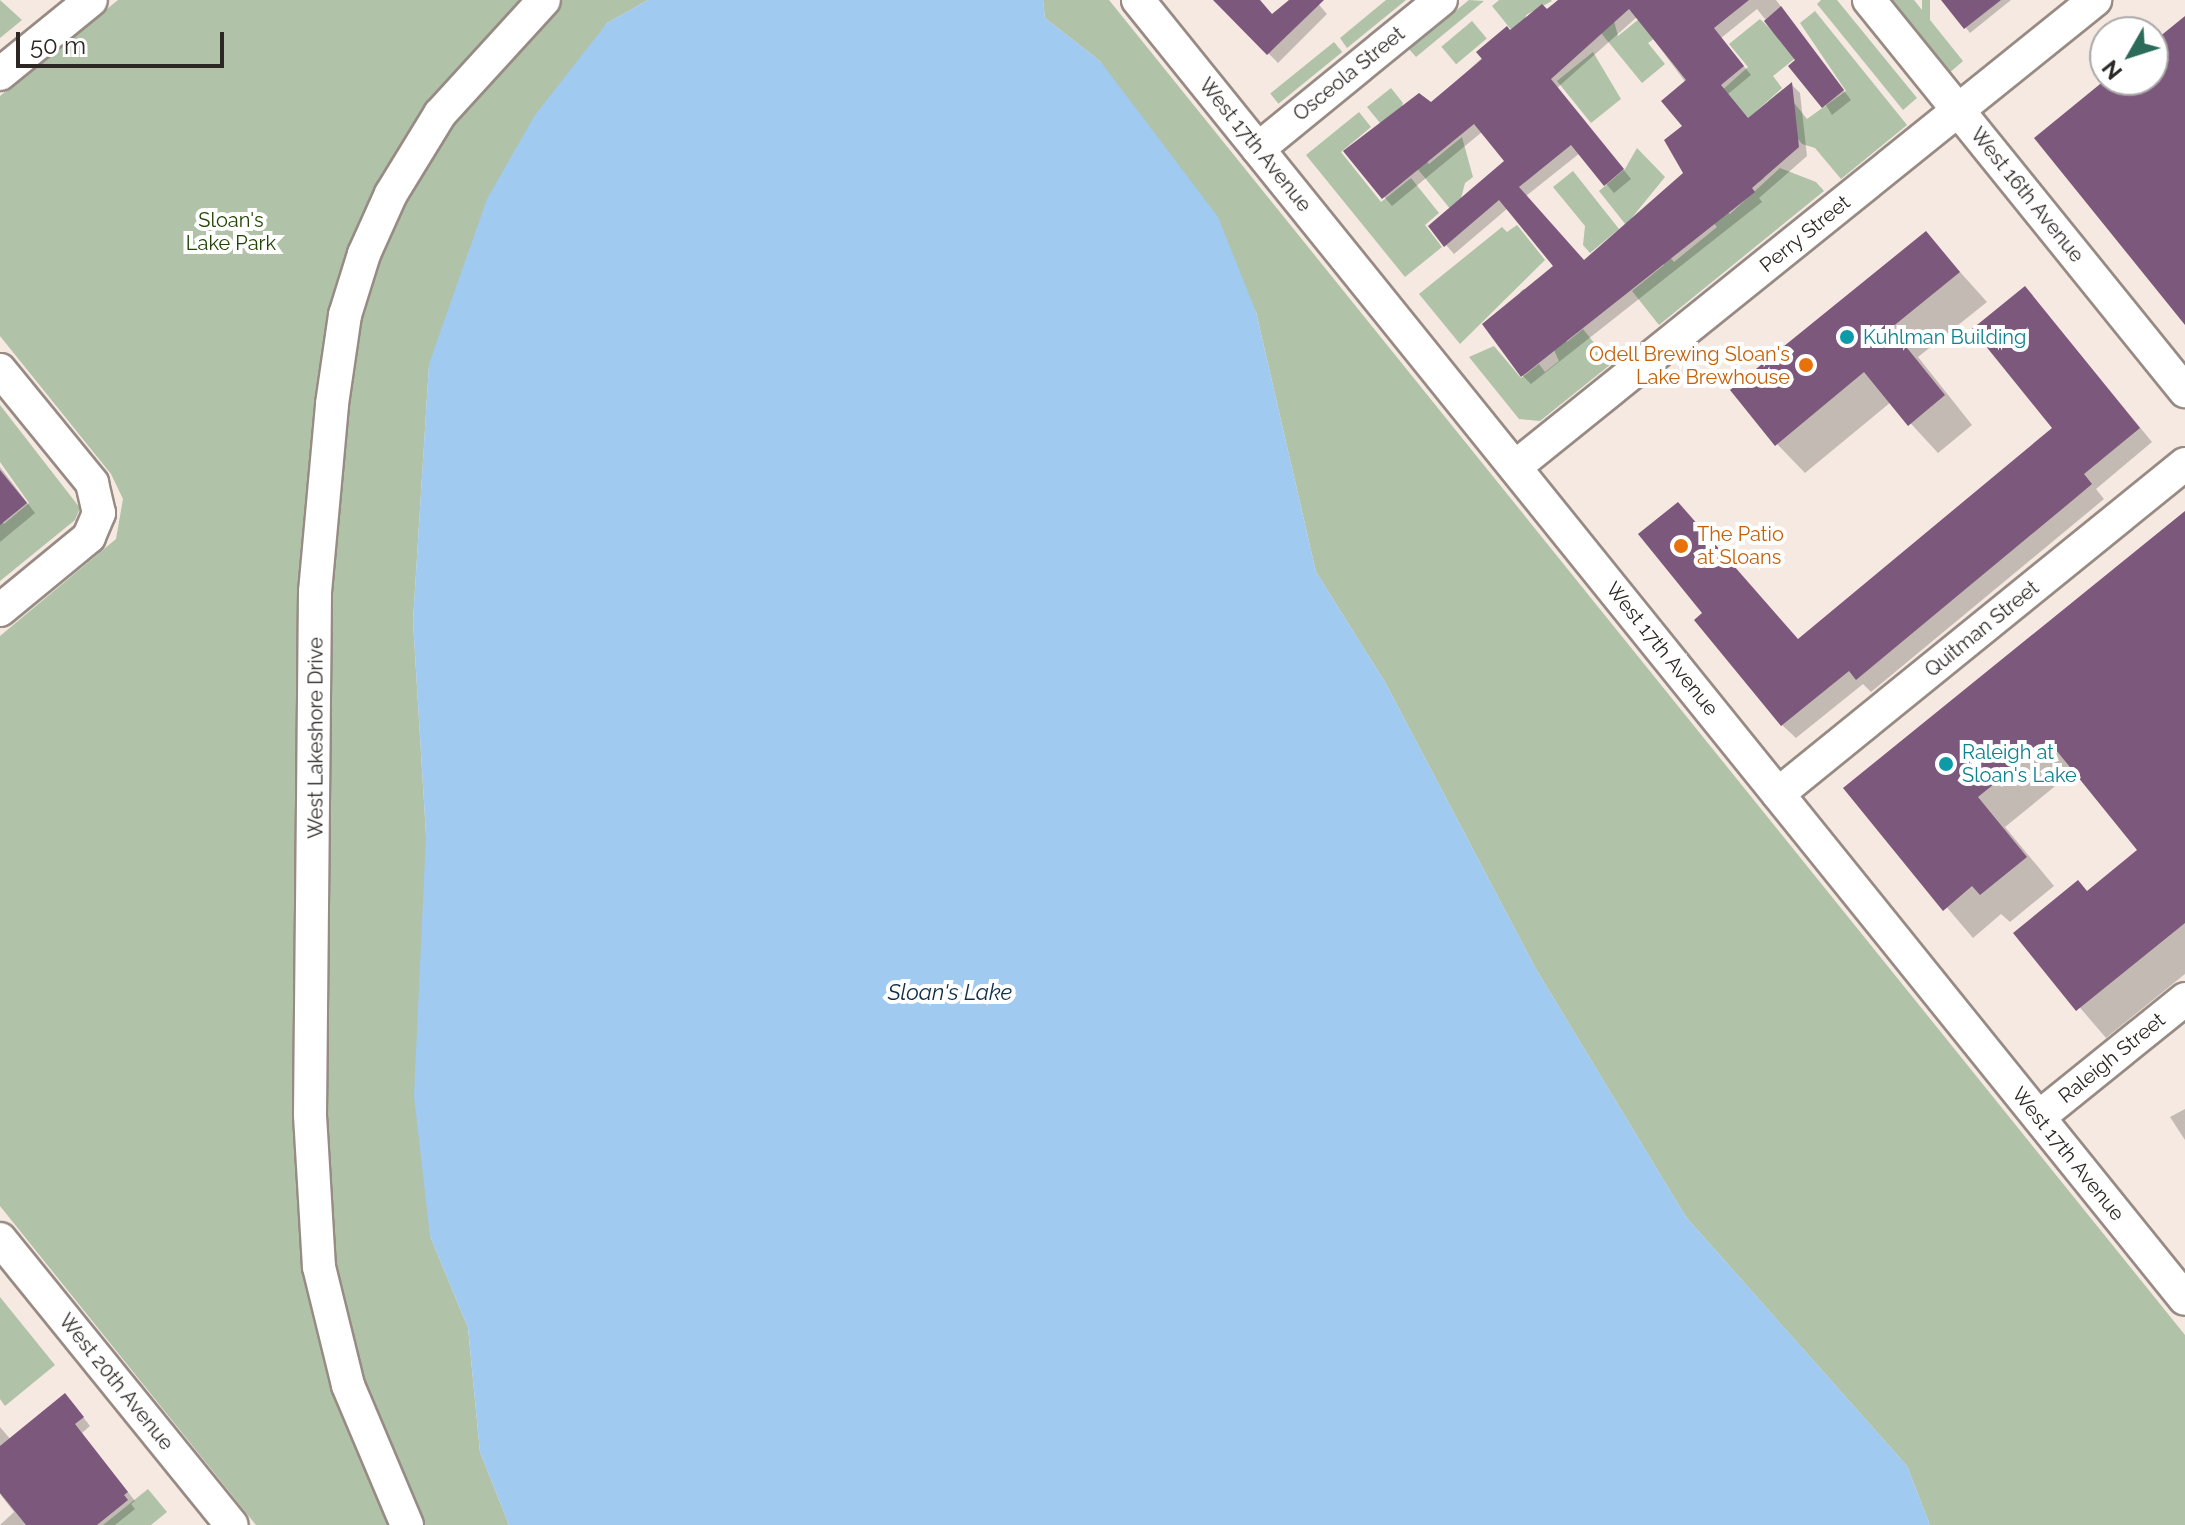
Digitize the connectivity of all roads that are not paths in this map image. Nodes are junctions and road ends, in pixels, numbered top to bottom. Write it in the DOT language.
graph roads {
  1 [pos="91,0"];
  2 [pos="544,0"];
  3 [pos="1138,0"];
  4 [pos="1441,0"];
  5 [pos="1869,0"];
  6 [pos="2095,0"];
  7 [pos="0,74"];
  8 [pos="1958,110"];
  9 [pos="1258,149"];
  10 [pos="0,370"];
  11 [pos="2185,391"];
  12 [pos="2185,464"];
  13 [pos="1515,467"];
  14 [pos="0,610"];
  15 [pos="1778,794"];
  16 [pos="2185,999"];
  17 [pos="2039,1117"];
  18 [pos="0,1239"];
  19 [pos="2185,1299"];
  20 [pos="219,1520"];
  21 [pos="407,1525"];
  1 -- 7 [label="street"];
  2 -- 21 [label="street, West Lakeshore Drive"];
  3 -- 9 [label="street, West 17th Avenue"];
  4 -- 9 [label="street, Osceola Street"];
  5 -- 8 [label="street, West 16th Avenue"];
  6 -- 8 [label="street, Perry Street"];
  8 -- 11 [label="street, West 16th Avenue"];
  8 -- 13 [label="street, Perry Street"];
  9 -- 13 [label="street, West 17th Avenue"];
  10 -- 14 [label="street"];
  12 -- 15 [label="street, Quitman Street"];
  13 -- 15 [label="street, West 17th Avenue"];
  15 -- 17 [label="street, West 17th Avenue"];
  16 -- 17 [label="street, Raleigh Street"];
  17 -- 19 [label="street, West 17th Avenue"];
  18 -- 20 [label="street, West 20th Avenue"];
}
